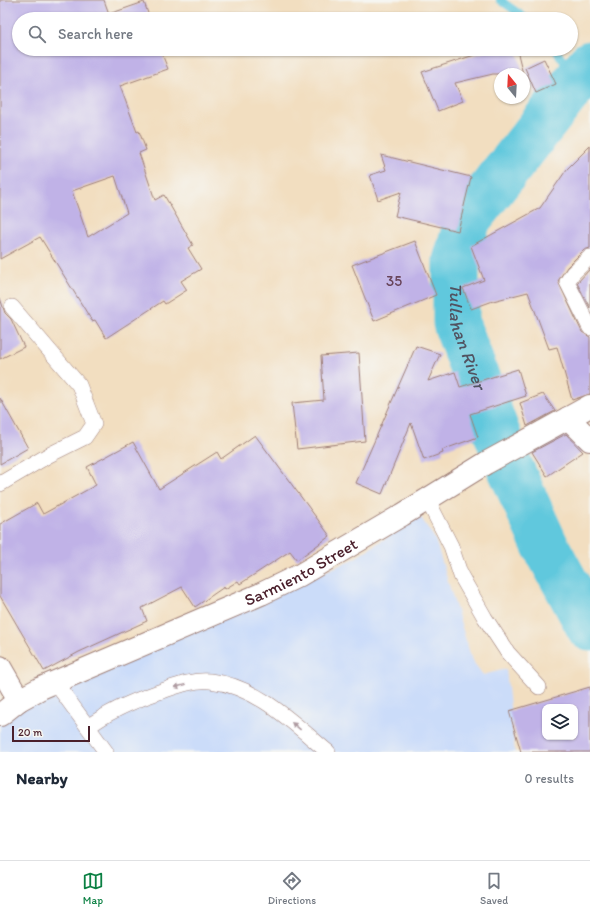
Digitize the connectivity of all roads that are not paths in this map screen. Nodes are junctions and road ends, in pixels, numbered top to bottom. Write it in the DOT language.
graph roads {
  1 [pos="590,257"];
  2 [pos="12,307"];
  3 [pos="590,328"];
  4 [pos="590,406"];
  5 [pos="568,418"];
  6 [pos="590,440"];
  7 [pos="0,484"];
  8 [pos="427,499"];
  9 [pos="0,667"];
  10 [pos="56,682"];
  11 [pos="538,687"];
  12 [pos="19,700"];
  13 [pos="0,715"];
  14 [pos="88,727"];
  15 [pos="106,752"];
  16 [pos="327,752"];
  1 -- 3 [label="lane"];
  2 -- 7 [label="lane"];
  4 -- 5 [label="street, Sarmiento Street"];
  5 -- 6 [label="street"];
  5 -- 8 [label="street, Sarmiento Street"];
  8 -- 10 [label="street, Sarmiento Street"];
  8 -- 11 [label="lane"];
  9 -- 12 [label="street"];
  10 -- 12 [label="street, Sarmiento Street"];
  10 -- 14 [label="lane"];
  12 -- 13 [label="street, Sarmiento Street"];
  14 -- 15 [label="lane"];
  16 -- 14 [label="lane, one-way"];
}
